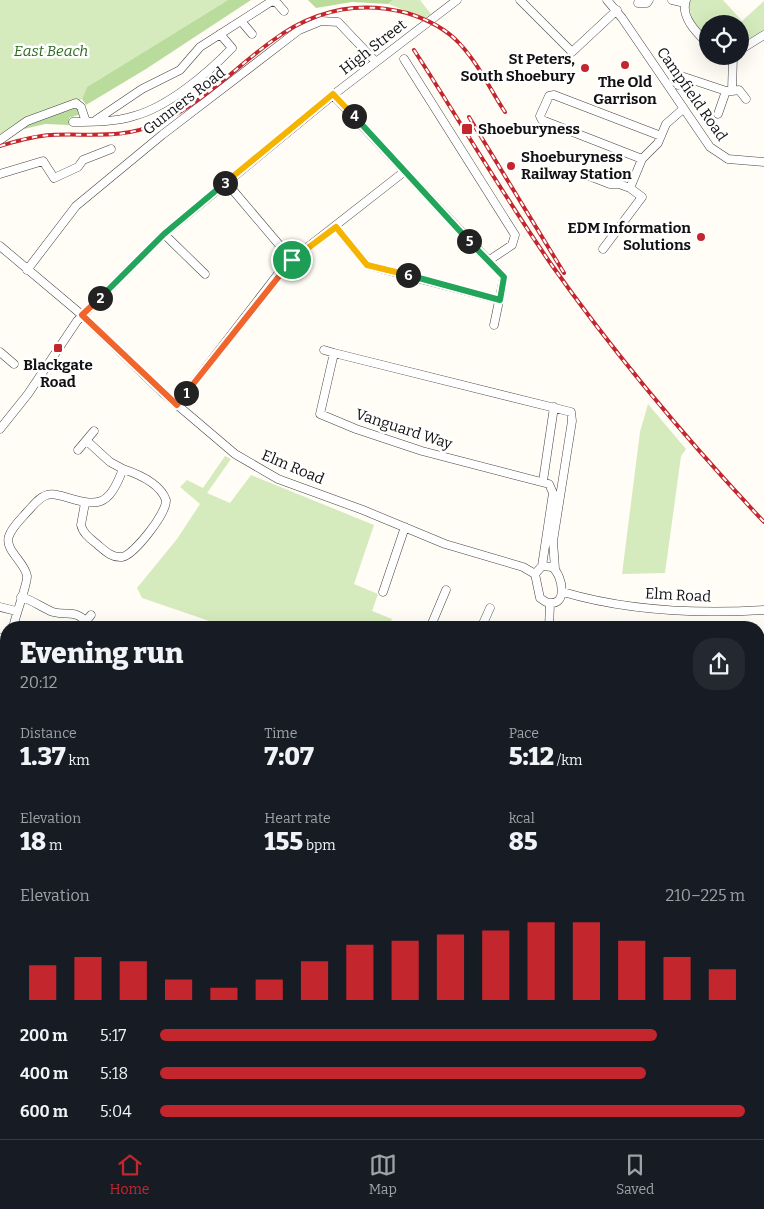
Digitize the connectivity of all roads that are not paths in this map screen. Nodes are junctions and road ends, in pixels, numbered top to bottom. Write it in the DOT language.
graph roads {
  1 [pos="457,0"];
  2 [pos="520,0"];
  3 [pos="607,0"];
  4 [pos="649,0"];
  5 [pos="672,0"];
  6 [pos="686,1"];
  7 [pos="638,3"];
  8 [pos="617,10"];
  9 [pos="284,11"];
  10 [pos="241,21"];
  11 [pos="220,34"];
  12 [pos="252,34"];
  13 [pos="762,34"];
  14 [pos="699,35"];
  15 [pos="749,43"];
  16 [pos="404,59"];
  17 [pos="376,62"];
  18 [pos="732,65"];
  19 [pos="678,85"];
  20 [pos="729,91"];
  21 [pos="333,94"];
  22 [pos="746,99"];
  23 [pos="684,109"];
  24 [pos="718,114"];
  25 [pos="96,120"];
  26 [pos="73,122"];
  27 [pos="86,122"];
  28 [pos="661,136"];
  29 [pos="0,140"];
  30 [pos="111,149"];
  31 [pos="642,159"];
  32 [pos="764,162"];
  33 [pos="405,171"];
  34 [pos="0,174"];
  35 [pos="584,174"];
  36 [pos="226,182"];
  37 [pos="630,188"];
  38 [pos="336,227"];
  39 [pos="164,234"];
  40 [pos="0,246"];
  41 [pos="603,249"];
  42 [pos="292,260"];
  43 [pos="488,261"];
  44 [pos="27,270"];
  45 [pos="205,274"];
  46 [pos="500,300"];
  47 [pos="82,315"];
  48 [pos="494,325"];
  49 [pos="324,350"];
  50 [pos="0,352"];
  51 [pos="334,353"];
  52 [pos="14,364"];
  53 [pos="177,405"];
  54 [pos="554,407"];
  55 [pos="0,429"];
  56 [pos="94,431"];
  57 [pos="87,441"];
  58 [pos="78,450"];
  59 [pos="123,469"];
  60 [pos="543,481"];
  61 [pos="85,503"];
  62 [pos="555,505"];
  63 [pos="405,527"];
  64 [pos="542,566"];
  65 [pos="555,569"];
  66 [pos="535,574"];
  67 [pos="387,588"];
  68 [pos="446,590"];
  69 [pos="563,592"];
  70 [pos="21,597"];
  71 [pos="550,604"];
  72 [pos="0,608"];
  73 [pos="490,608"];
  74 [pos="764,610"];
  75 [pos="16,611"];
  76 [pos="14,621"];
  77 [pos="86,621"];
  78 [pos="433,621"];
  79 [pos="484,621"];
  80 [pos="549,621"];
  1 -- 17 [label="street, High Street"];
  2 -- 8 [label="street"];
  3 -- 8 [label="street, Campfield Road"];
  4 -- 7 [label="street"];
  5 -- 6 [label="street"];
  6 -- 14 [label="street"];
  8 -- 23 [label="street, Campfield Road"];
  9 -- 10 [label="street"];
  10 -- 11 [label="street"];
  10 -- 12 [label="street"];
  11 -- 25 [label="street"];
  11 -- 25 [label="street"];
  13 -- 15 [label="street"];
  16 -- 43 [label="street"];
  17 -- 21 [label="street, High Street"];
  17 -- 44 [label="street, Gunners Road"];
  18 -- 20 [label="street"];
  19 -- 20 [label="street"];
  20 -- 22 [label="street"];
  20 -- 24 [label="street"];
  21 -- 33 [label="street"];
  21 -- 36 [label="street, High Street"];
  23 -- 28 [label="street"];
  23 -- 32 [label="street, Campfield Road"];
  25 -- 27 [label="street"];
  26 -- 27 [label="street"];
  27 -- 29 [label="street"];
  28 -- 31 [label="street"];
  28 -- 31 [label="street"];
  30 -- 34 [label="street"];
  31 -- 37 [label="street"];
  33 -- 38 [label="street"];
  33 -- 43 [label="street"];
  35 -- 37 [label="street"];
  36 -- 39 [label="street, High Street"];
  36 -- 42 [label="street"];
  37 -- 41 [label="street"];
  38 -- 42 [label="street"];
  38 -- 46 [label="street"];
  39 -- 45 [label="street"];
  39 -- 47 [label="street, High Street"];
  40 -- 44 [label="street"];
  42 -- 53 [label="street"];
  43 -- 46 [label="street"];
  44 -- 47 [label="street"];
  46 -- 48 [label="street"];
  47 -- 53 [label="street, Elm Road"];
  47 -- 55 [label="street, High Street"];
  49 -- 51 [label="street"];
  50 -- 52 [label="street"];
  51 -- 54 [label="street"];
  51 -- 60 [label="street, Vanguard Way"];
  53 -- 63 [label="street, Elm Road"];
  54 -- 60 [label="street"];
  54 -- 62 [label="street"];
  56 -- 57 [label="street"];
  57 -- 58 [label="street"];
  57 -- 59 [label="street"];
  59 -- 61 [label="street"];
  59 -- 61 [label="street"];
  60 -- 62 [label="street"];
  61 -- 70 [label="street"];
  62 -- 64 [label="street"];
  62 -- 65 [label="street"];
  63 -- 66 [label="street, Elm Road"];
  63 -- 67 [label="street"];
  64 -- 65 [label="street"];
  64 -- 66 [label="street"];
  65 -- 69 [label="street"];
  66 -- 71 [label="street"];
  68 -- 78 [label="street"];
  69 -- 71 [label="street"];
  69 -- 74 [label="street, Elm Road"];
  70 -- 75 [label="street"];
  70 -- 77 [label="street"];
  71 -- 80 [label="street"];
  72 -- 75 [label="street"];
  73 -- 79 [label="street"];
  75 -- 76 [label="street"];
}
